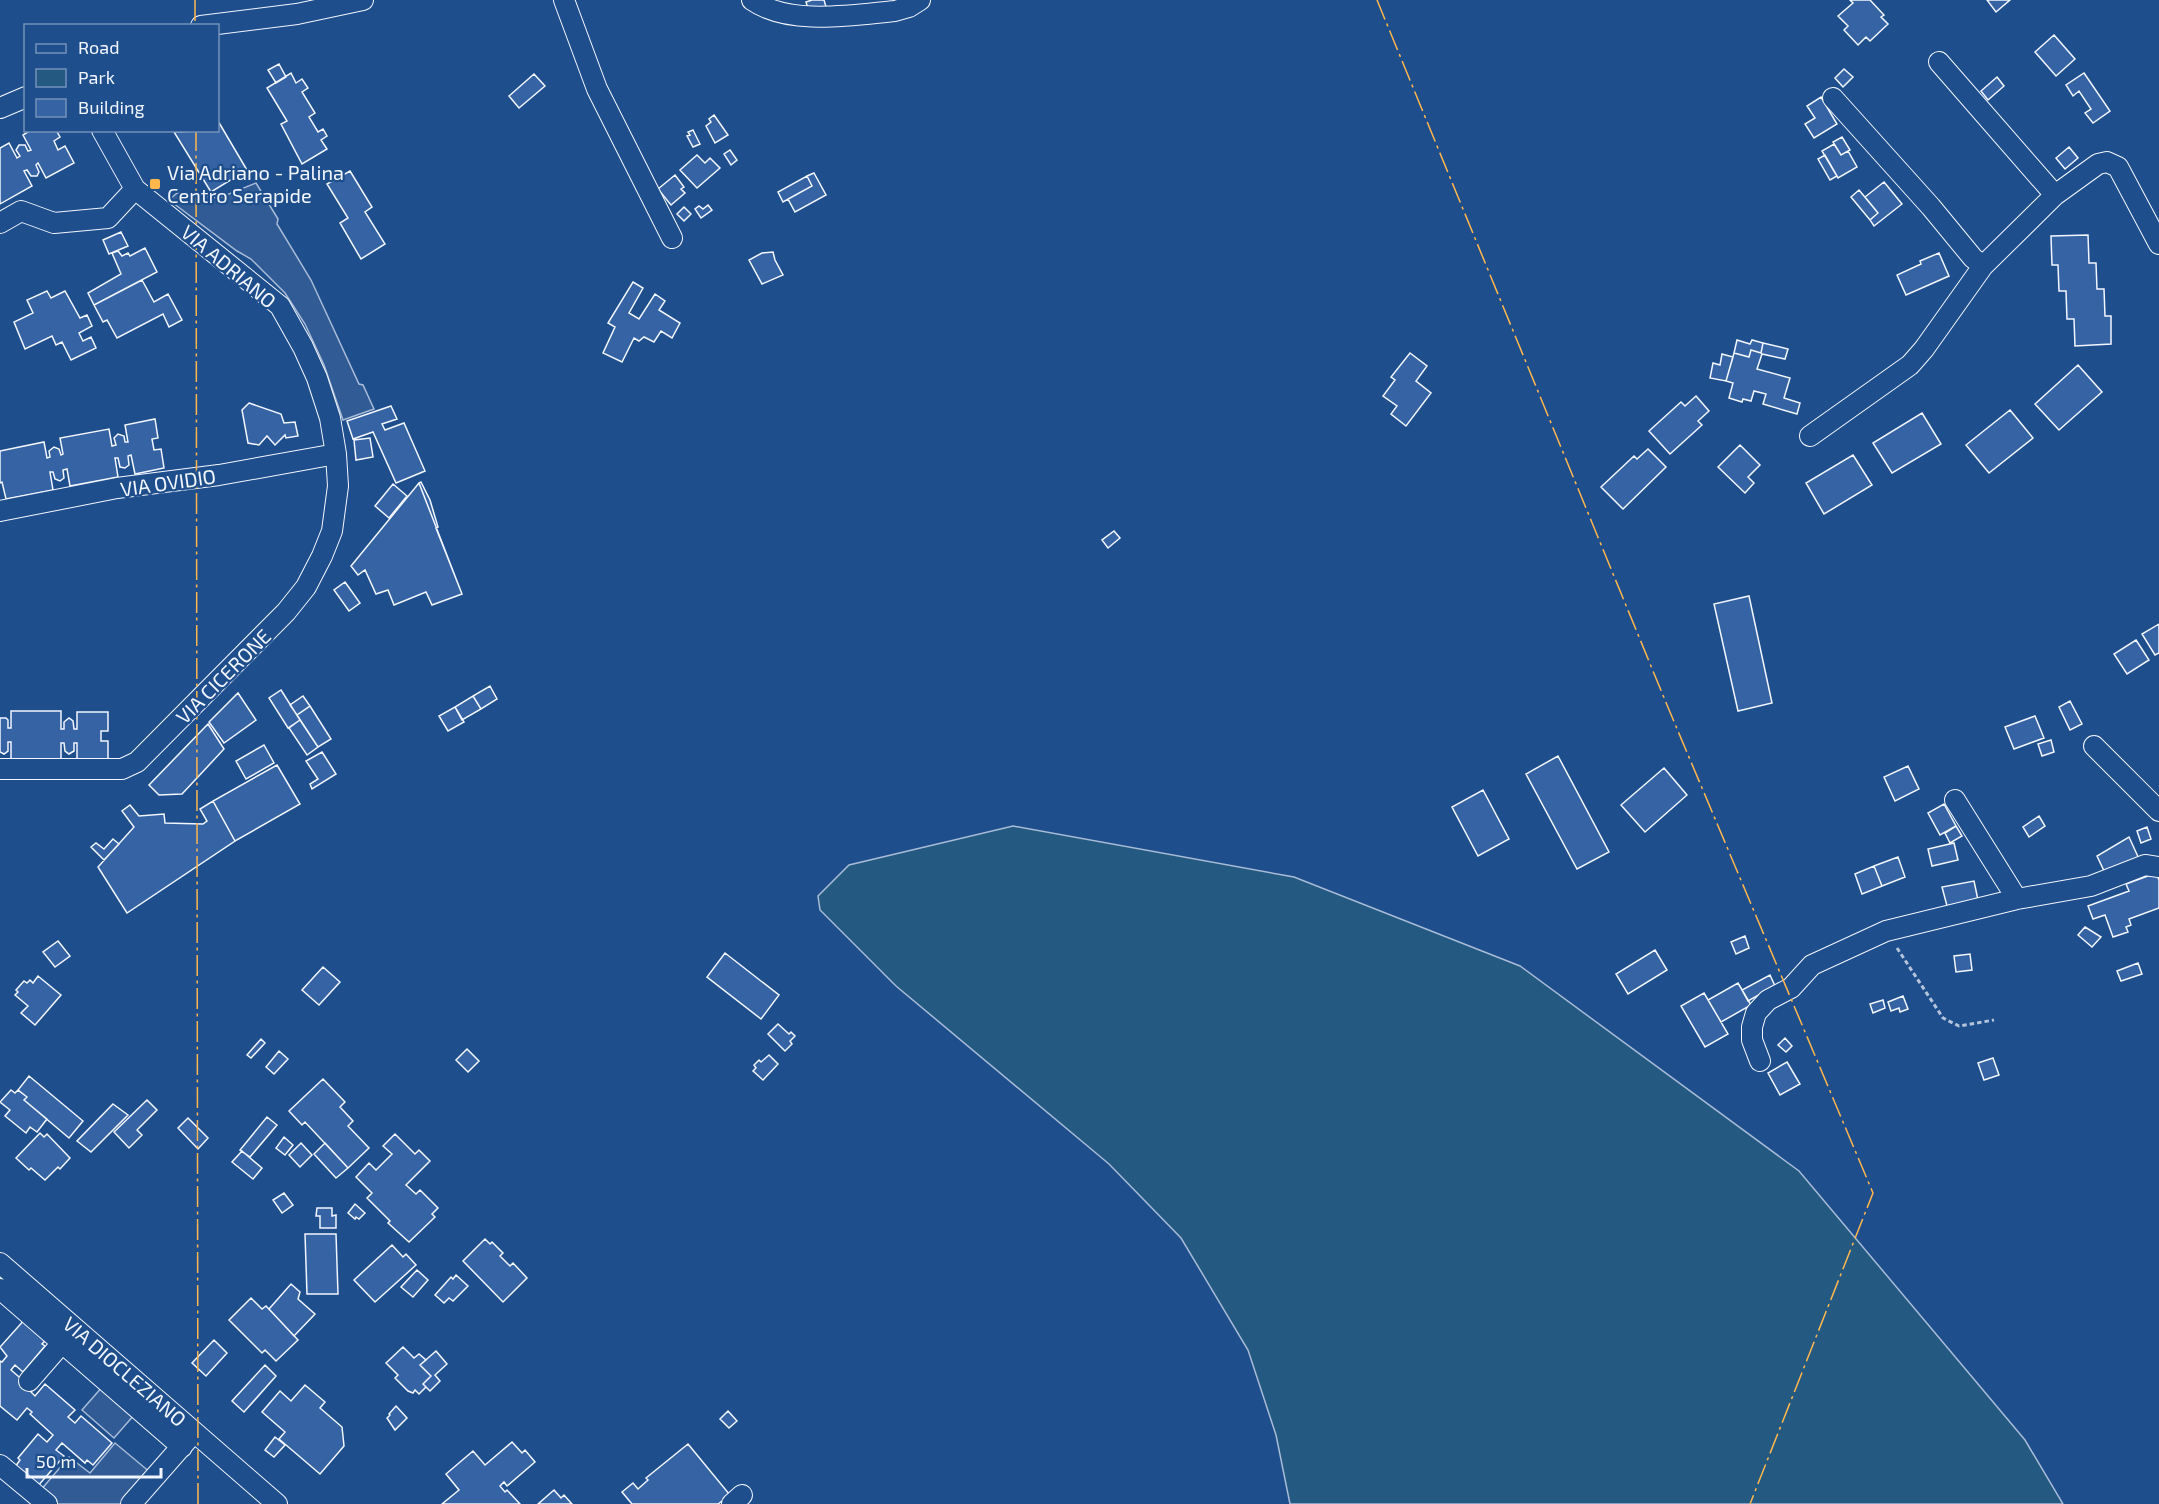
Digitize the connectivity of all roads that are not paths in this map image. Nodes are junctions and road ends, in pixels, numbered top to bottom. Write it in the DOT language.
graph roads {
  1 [pos="363,0"];
  2 [pos="564,0"];
  3 [pos="752,0"];
  4 [pos="920,0"];
  5 [pos="217,24"];
  6 [pos="1939,62"];
  7 [pos="24,98"];
  8 [pos="1833,98"];
  9 [pos="0,108"];
  10 [pos="103,132"];
  11 [pos="135,189"];
  12 [pos="2055,195"];
  13 [pos="0,223"];
  14 [pos="672,238"];
  15 [pos="2159,244"];
  16 [pos="1983,266"];
  17 [pos="1810,436"];
  18 [pos="336,454"];
  19 [pos="0,512"];
  20 [pos="2094,746"];
  21 [pos="0,769"];
  22 [pos="1955,800"];
  23 [pos="2159,812"];
  24 [pos="2159,867"];
  25 [pos="2017,899"];
  26 [pos="1760,1061"];
  27 [pos="0,1263"];
  28 [pos="20,1281"];
  29 [pos="4,1292"];
  30 [pos="62,1343"];
  31 [pos="29,1381"];
  32 [pos="195,1432"];
  33 [pos="182,1447"];
  34 [pos="0,1465"];
  35 [pos="46,1504"];
  36 [pos="131,1504"];
  37 [pos="277,1504"];
  1 -- 5 [label="street"];
  2 -- 14 [label="street"];
  3 -- 4 [label="street"];
  6 -- 12 [label="street"];
  7 -- 9 [label="street"];
  8 -- 16 [label="street"];
  10 -- 11 [label="street, VIA ADRIANO"];
  11 -- 13 [label="street"];
  11 -- 18 [label="street, VIA ADRIANO"];
  12 -- 15 [label="street"];
  12 -- 16 [label="street"];
  16 -- 17 [label="street"];
  18 -- 19 [label="street, VIA OVIDIO"];
  18 -- 21 [label="street, VIA CICERONE"];
  20 -- 23 [label="street"];
  22 -- 25 [label="street"];
  24 -- 25 [label="street"];
  25 -- 26 [label="street"];
  27 -- 28 [label="street, VIA DIOCLEZIANO"];
  28 -- 29 [label="street"];
  28 -- 32 [label="street, VIA DIOCLEZIANO"];
  29 -- 30 [label="street"];
  30 -- 31 [label="street"];
  30 -- 33 [label="street"];
  32 -- 33 [label="street"];
  32 -- 37 [label="street, VIA DIOCLEZIANO"];
  33 -- 36 [label="street"];
  34 -- 35 [label="street"];
}
